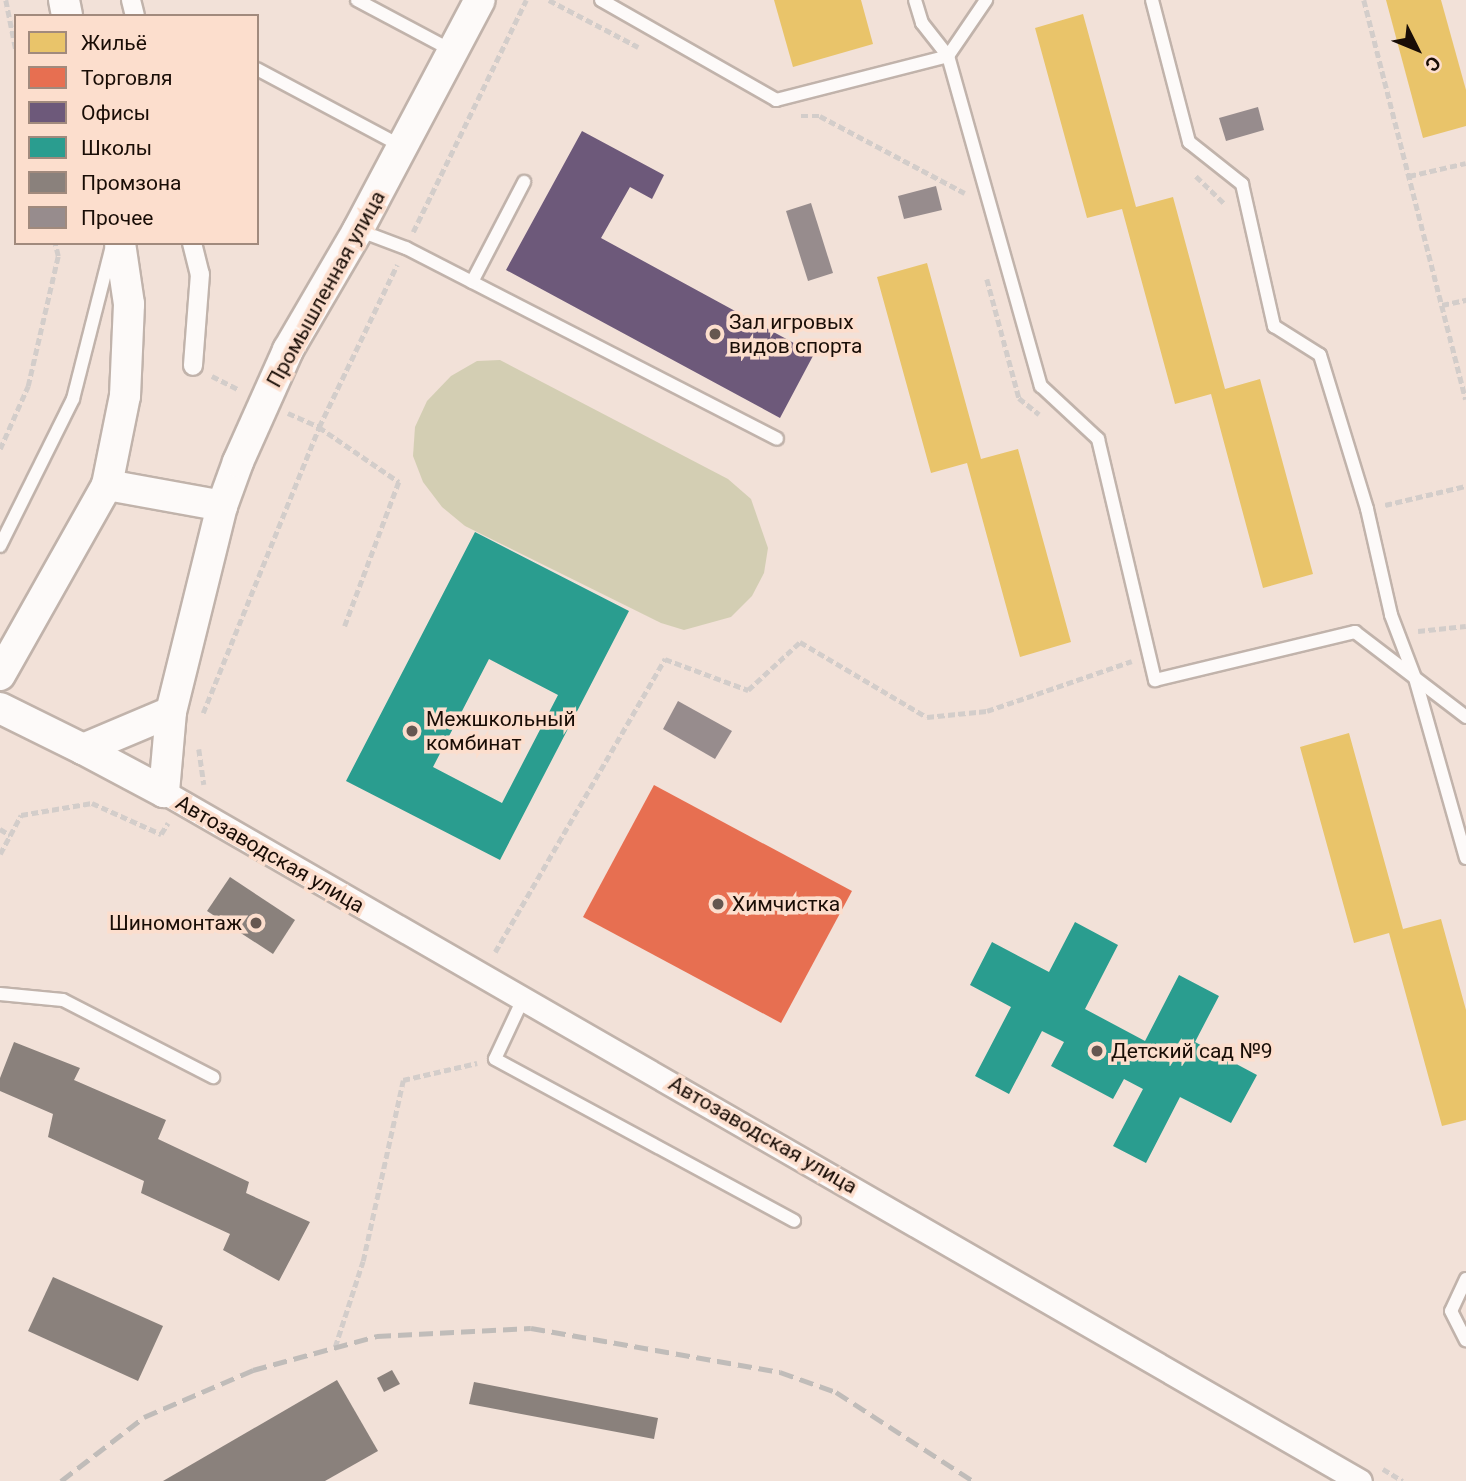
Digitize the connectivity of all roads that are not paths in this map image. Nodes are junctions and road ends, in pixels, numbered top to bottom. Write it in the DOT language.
graph roads {
  1 [pos="357,0"];
  2 [pos="480,0"];
  3 [pos="601,0"];
  4 [pos="915,0"];
  5 [pos="986,0"];
  6 [pos="1152,0"];
  7 [pos="453,51"];
  8 [pos="948,56"];
  9 [pos="259,70"];
  10 [pos="403,147"];
  11 [pos="524,182"];
  12 [pos="358,230"];
  13 [pos="112,245"];
  14 [pos="120,245"];
  15 [pos="193,245"];
  16 [pos="472,282"];
  17 [pos="193,366"];
  18 [pos="777,439"];
  19 [pos="107,485"];
  20 [pos="222,506"];
  21 [pos="0,546"];
  22 [pos="0,675"];
  23 [pos="1415,678"];
  24 [pos="0,708"];
  25 [pos="171,712"];
  26 [pos="1466,717"];
  27 [pos="83,749"];
  28 [pos="172,797"];
  29 [pos="1466,858"];
  30 [pos="0,994"];
  31 [pos="524,997"];
  32 [pos="213,1077"];
  33 [pos="794,1221"];
  34 [pos="1466,1279"];
  35 [pos="1466,1340"];
  36 [pos="1360,1481"];
  1 -- 7 [label="lane"];
  2 -- 7 [label="street, Промышленная улица"];
  3 -- 8 [label="lane"];
  4 -- 8 [label="lane"];
  5 -- 8 [label="lane"];
  6 -- 23 [label="lane"];
  7 -- 10 [label="street, Промышленная улица"];
  8 -- 23 [label="lane"];
  9 -- 10 [label="lane"];
  10 -- 12 [label="street, Промышленная улица"];
  11 -- 16 [label="lane"];
  12 -- 16 [label="lane"];
  12 -- 20 [label="street, Промышленная улица"];
  13 -- 21 [label="lane"];
  14 -- 19 [label="street"];
  15 -- 17 [label="street"];
  16 -- 18 [label="lane"];
  19 -- 20 [label="street"];
  19 -- 22 [label="street"];
  20 -- 25 [label="street, Промышленная улица"];
  23 -- 26 [label="lane"];
  23 -- 29 [label="lane"];
  24 -- 27 [label="street"];
  25 -- 27 [label="street"];
  25 -- 28 [label="street, Промышленная улица"];
  27 -- 28 [label="street"];
  28 -- 31 [label="street, Автозаводская улица"];
  30 -- 32 [label="lane"];
  31 -- 33 [label="lane"];
  31 -- 36 [label="street, Автозаводская улица"];
  34 -- 35 [label="lane"];
}
